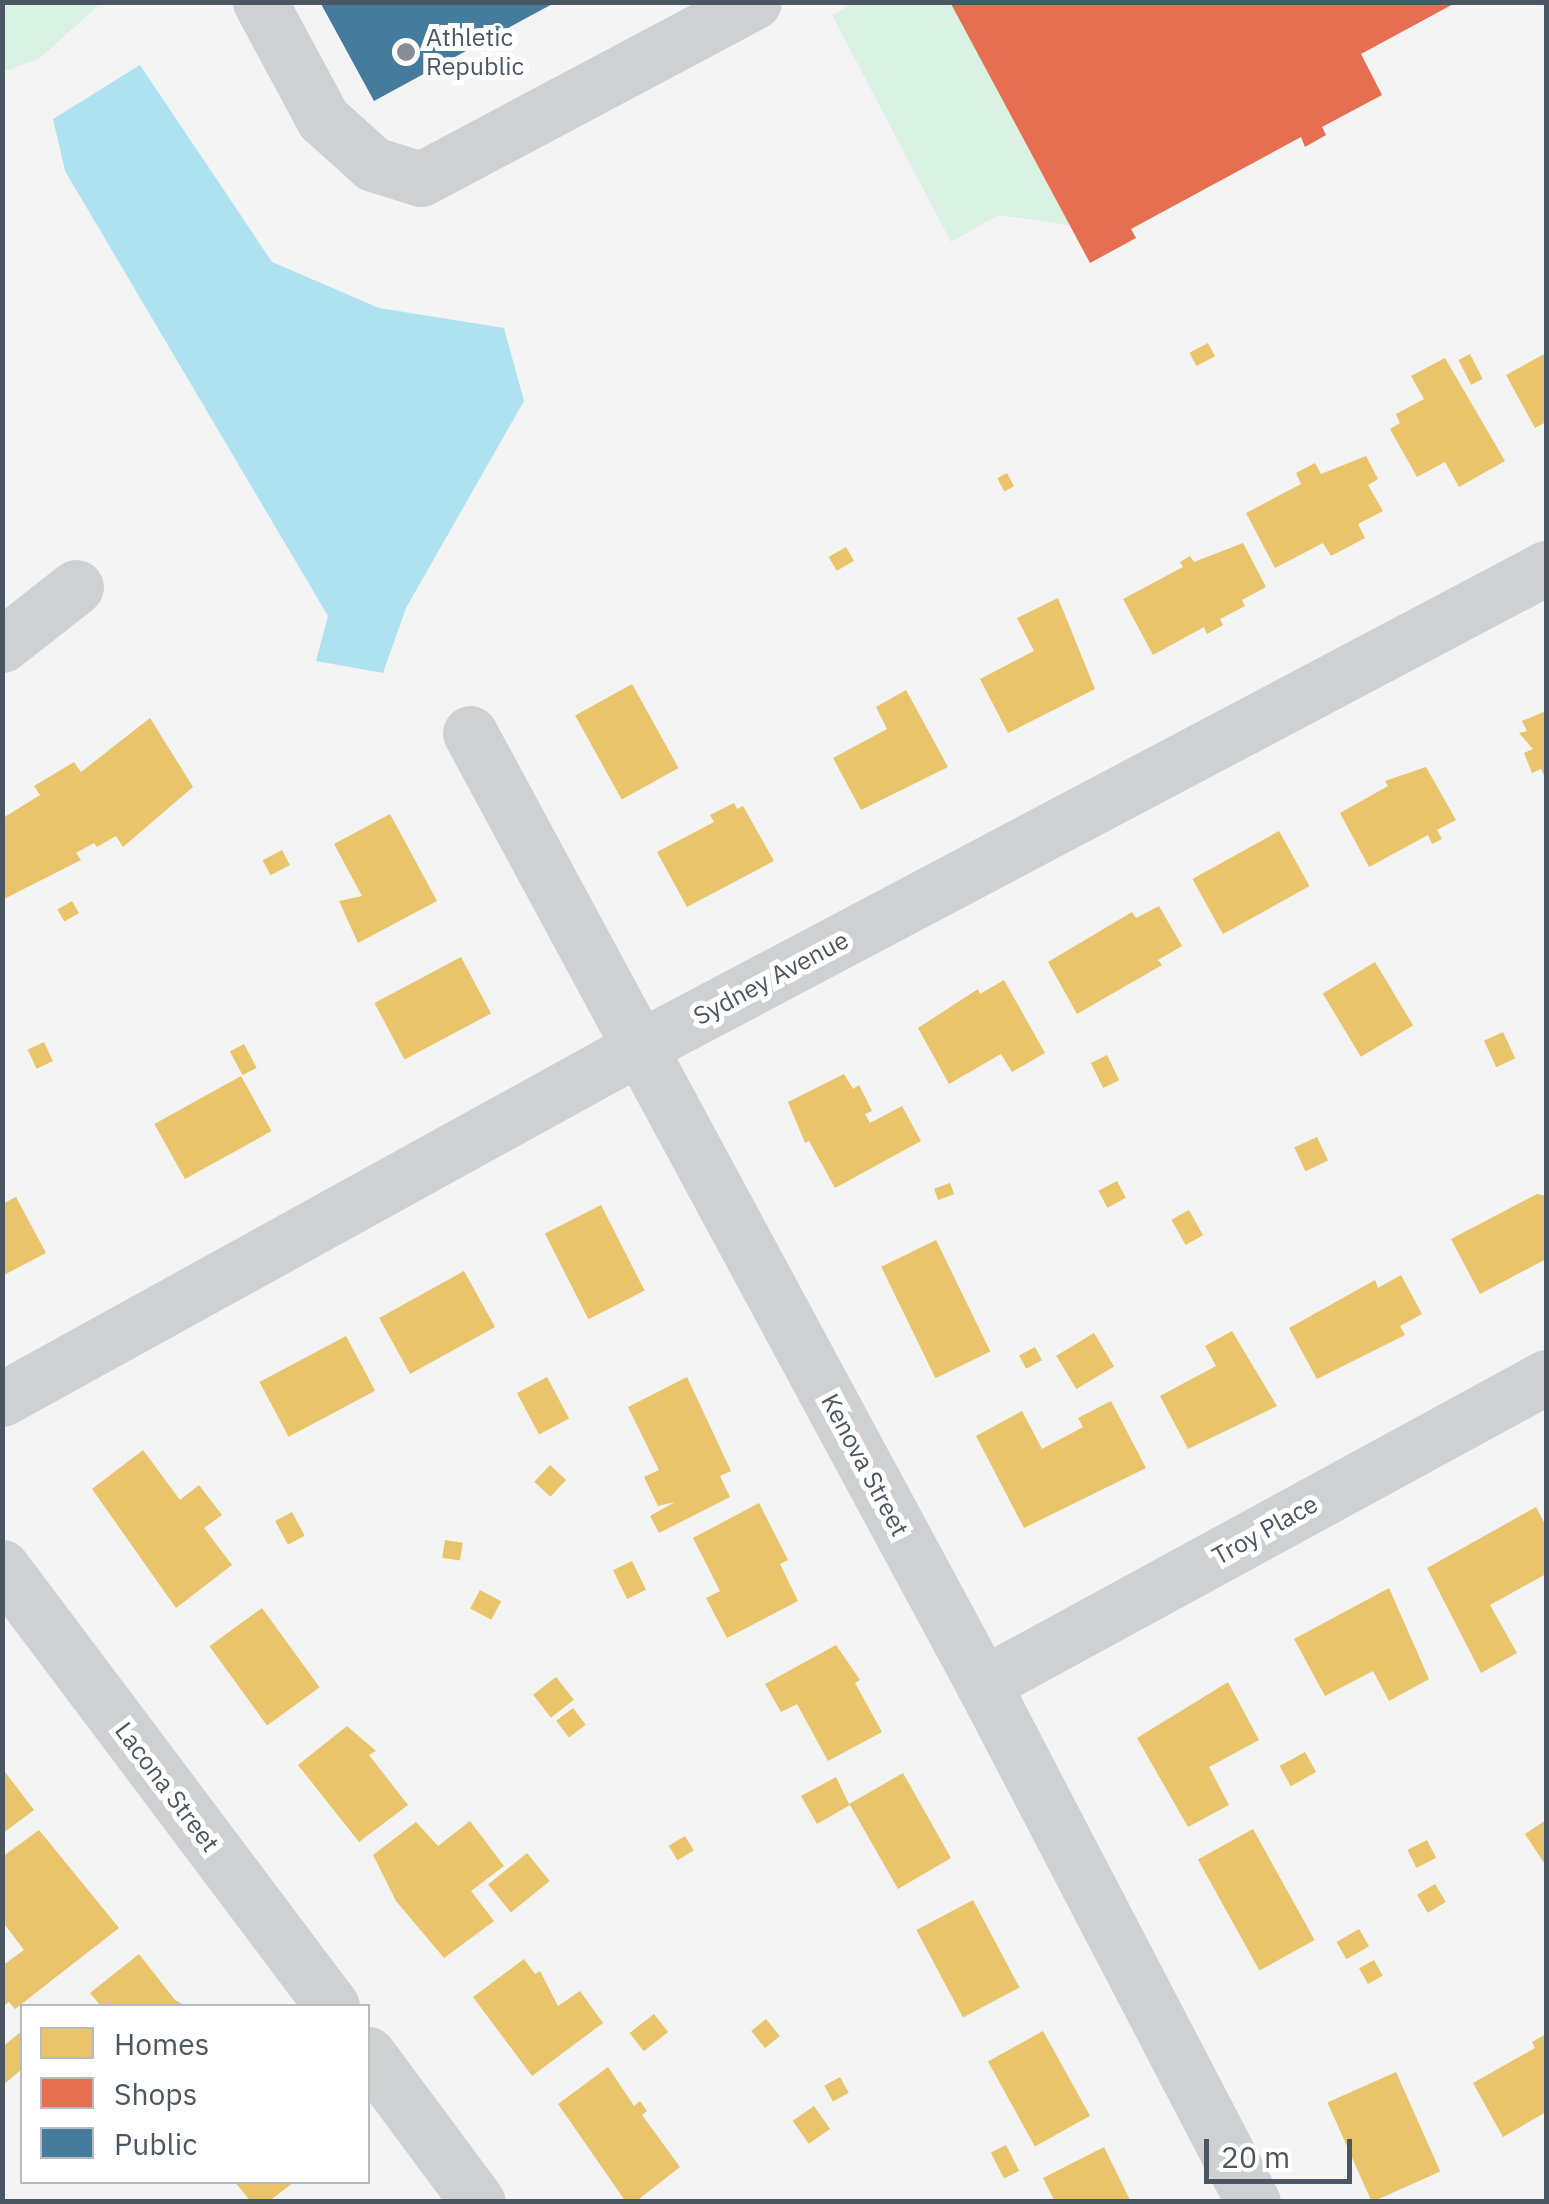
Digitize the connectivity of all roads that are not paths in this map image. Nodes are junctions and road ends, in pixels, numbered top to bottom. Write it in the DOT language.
graph roads {
  1 [pos="260,2"];
  2 [pos="754,2"];
  3 [pos="1546,568"];
  4 [pos="76,587"];
  5 [pos="2,644"];
  6 [pos="470,733"];
  7 [pos="640,1047"];
  8 [pos="1546,1377"];
  9 [pos="2,1399"];
  10 [pos="2,1566"];
  11 [pos="983,1684"];
  12 [pos="330,2004"];
  13 [pos="370,2057"];
  14 [pos="478,2202"];
  15 [pos="1253,2202"];
  1 -- 2 [label="street"];
  3 -- 7 [label="street, Sydney Avenue"];
  4 -- 5 [label="street"];
  6 -- 7 [label="street, Kenova Street"];
  7 -- 9 [label="street, Sydney Avenue"];
  7 -- 11 [label="street, Kenova Street"];
  8 -- 11 [label="street, Troy Place"];
  10 -- 12 [label="street, Lacona Street"];
  11 -- 15 [label="street, Kenova Street"];
  13 -- 14 [label="street"];
}
